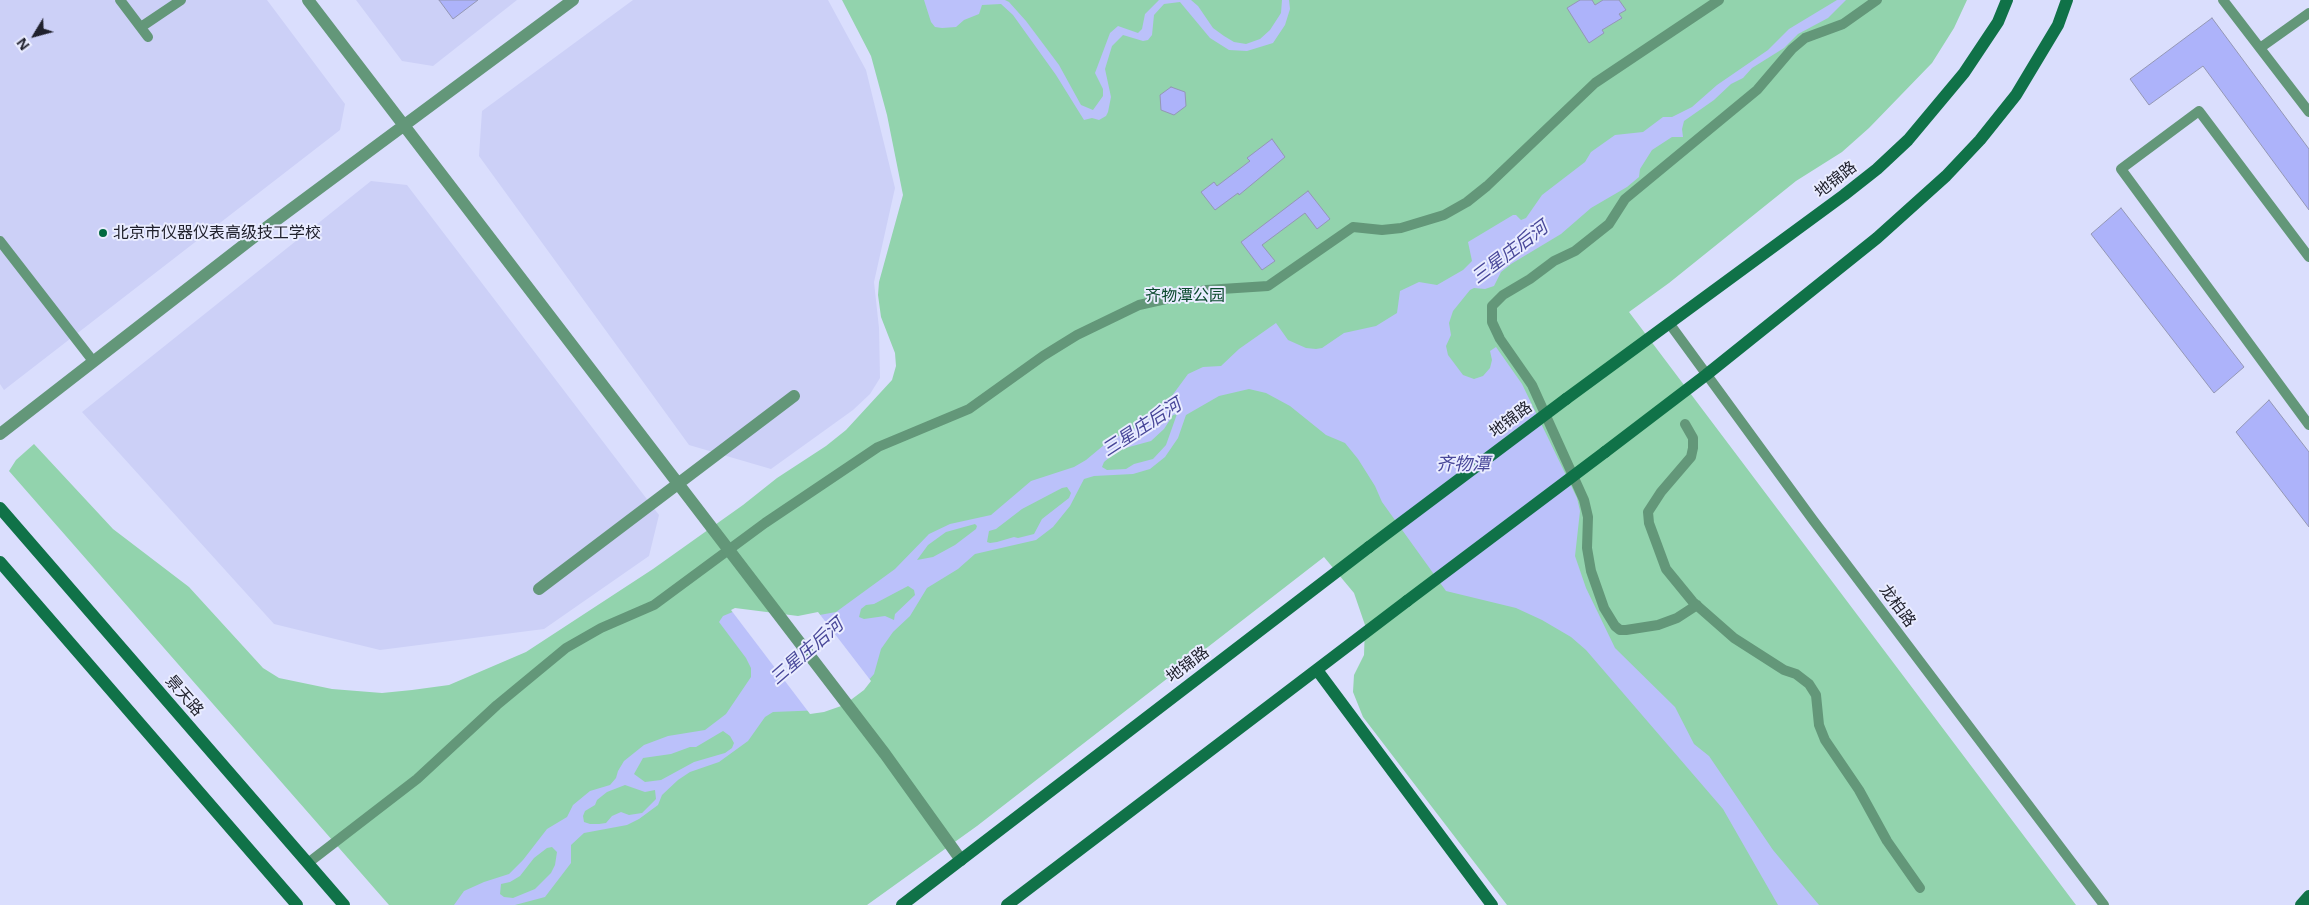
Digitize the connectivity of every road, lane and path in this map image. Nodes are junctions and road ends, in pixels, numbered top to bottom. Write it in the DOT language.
graph roads {
  1 [pos="120,0"];
  2 [pos="181,0"];
  3 [pos="308,0"];
  4 [pos="573,0"];
  5 [pos="1719,0"];
  6 [pos="1877,0"];
  7 [pos="2007,0"];
  8 [pos="2068,0"];
  9 [pos="2223,0"];
  10 [pos="2309,13"];
  11 [pos="141,27"];
  12 [pos="148,37"];
  13 [pos="2260,48"];
  14 [pos="2309,112"];
  15 [pos="404,126"];
  16 [pos="0,241"];
  17 [pos="2309,258"];
  18 [pos="1669,323"];
  19 [pos="93,361"];
  20 [pos="1706,375"];
  21 [pos="794,396"];
  22 [pos="1684,424"];
  23 [pos="2309,425"];
  24 [pos="0,434"];
  25 [pos="678,484"];
  26 [pos="0,508"];
  27 [pos="728,550"];
  28 [pos="0,562"];
  29 [pos="539,589"];
  30 [pos="1696,605"];
  31 [pos="1316,670"];
  32 [pos="961,860"];
  33 [pos="308,863"];
  34 [pos="1920,888"];
  35 [pos="2309,896"];
  36 [pos="296,904"];
  37 [pos="344,905"];
  38 [pos="902,905"];
  39 [pos="1007,905"];
  40 [pos="1492,905"];
  41 [pos="2104,905"];
  42 [pos="2301,905"];
  1 -- 11 [label="lane"];
  2 -- 11 [label="lane"];
  3 -- 15 [label="street"];
  4 -- 15 [label="street"];
  5 -- 27 [label="lane"];
  6 -- 30 [label="lane"];
  7 -- 18 [label="street, 地锦路"];
  8 -- 20 [label="street"];
  9 -- 13 [label="lane"];
  10 -- 13 [label="lane"];
  11 -- 12 [label="lane"];
  13 -- 14 [label="lane"];
  15 -- 19 [label="street"];
  15 -- 25 [label="street"];
  16 -- 19 [label="lane"];
  17 -- 23 [label="lane"];
  18 -- 20 [label="lane, 龙柏路"];
  18 -- 32 [label="street, 地锦路, bridge"];
  19 -- 24 [label="street"];
  20 -- 31 [label="street, bridge"];
  20 -- 41 [label="lane, 龙柏路"];
  21 -- 25 [label="street"];
  22 -- 30 [label="lane"];
  25 -- 27 [label="street"];
  25 -- 29 [label="street"];
  26 -- 33 [label="street, 景天路"];
  27 -- 32 [label="street"];
  27 -- 33 [label="lane"];
  28 -- 36 [label="street"];
  30 -- 34 [label="lane"];
  31 -- 39 [label="street"];
  31 -- 40 [label="street"];
  32 -- 38 [label="street, 地锦路"];
  33 -- 37 [label="street, 景天路"];
  35 -- 42 [label="street"];
}
